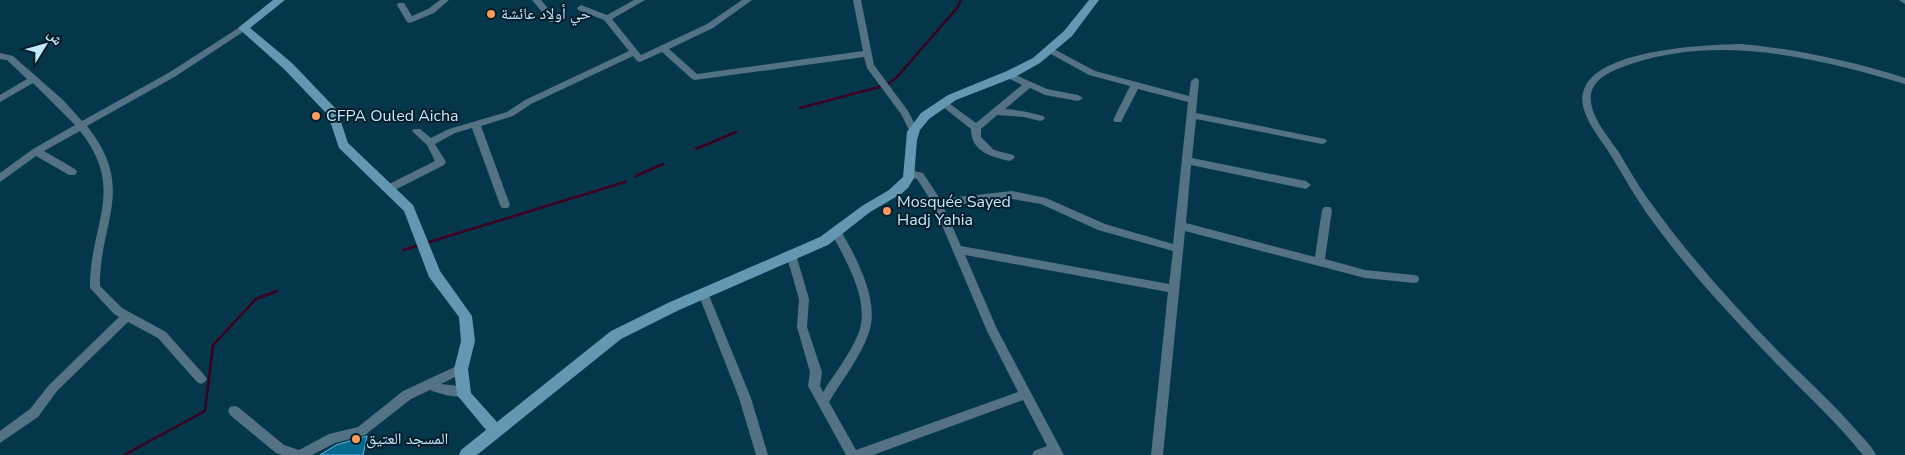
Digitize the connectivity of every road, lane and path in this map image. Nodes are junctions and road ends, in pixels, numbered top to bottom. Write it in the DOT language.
graph roads {
  1 [pos="280,0"];
  2 [pos="445,0"];
  3 [pos="536,0"];
  4 [pos="641,0"];
  5 [pos="748,0"];
  6 [pos="857,0"];
  7 [pos="1094,0"];
  8 [pos="401,5"];
  9 [pos="581,8"];
  10 [pos="607,18"];
  11 [pos="553,20"];
  12 [pos="243,28"];
  13 [pos="663,48"];
  14 [pos="1052,51"];
  15 [pos="634,52"];
  16 [pos="868,54"];
  17 [pos="0,56"];
  18 [pos="1009,75"];
  19 [pos="32,80"];
  20 [pos="1194,81"];
  21 [pos="1905,81"];
  22 [pos="1028,85"];
  23 [pos="1135,86"];
  24 [pos="1078,98"];
  25 [pos="0,99"];
  26 [pos="1193,100"];
  27 [pos="943,103"];
  28 [pos="996,112"];
  29 [pos="1191,115"];
  30 [pos="1040,118"];
  31 [pos="1118,120"];
  32 [pos="82,126"];
  33 [pos="476,126"];
  34 [pos="976,128"];
  35 [pos="913,130"];
  36 [pos="417,131"];
  37 [pos="1322,141"];
  38 [pos="430,143"];
  39 [pos="36,151"];
  40 [pos="1010,157"];
  41 [pos="1187,161"];
  42 [pos="72,172"];
  43 [pos="910,174"];
  44 [pos="0,178"];
  45 [pos="1306,185"];
  46 [pos="388,189"];
  47 [pos="938,203"];
  48 [pos="505,205"];
  49 [pos="1327,210"];
  50 [pos="1180,226"];
  51 [pos="837,234"];
  52 [pos="1178,249"];
  53 [pos="958,250"];
  54 [pos="791,254"];
  55 [pos="1319,262"];
  56 [pos="1414,279"];
  57 [pos="1174,289"];
  58 [pos="703,293"];
  59 [pos="126,316"];
  60 [pos="461,369"];
  61 [pos="201,379"];
  62 [pos="431,385"];
  63 [pos="463,390"];
  64 [pos="1026,394"];
  65 [pos="822,402"];
  66 [pos="234,411"];
  67 [pos="496,431"];
  68 [pos="0,438"];
  69 [pos="1056,452"];
  70 [pos="300,455"];
  71 [pos="466,455"];
  72 [pos="762,455"];
  73 [pos="852,455"];
  74 [pos="858,455"];
  75 [pos="1038,455"];
  76 [pos="1157,455"];
  77 [pos="1870,455"];
  1 -- 12 [label="street"];
  2 -- 8 [label="street"];
  3 -- 11 [label="street"];
  4 -- 10 [label="street"];
  5 -- 13 [label="street"];
  6 -- 16 [label="street"];
  7 -- 14 [label="street"];
  9 -- 10 [label="street"];
  10 -- 15 [label="street"];
  12 -- 32 [label="street"];
  12 -- 46 [label="street"];
  13 -- 15 [label="street"];
  13 -- 16 [label="street"];
  14 -- 18 [label="street"];
  14 -- 23 [label="street"];
  15 -- 33 [label="street"];
  16 -- 35 [label="street"];
  17 -- 19 [label="street"];
  18 -- 22 [label="street"];
  18 -- 27 [label="street"];
  19 -- 25 [label="street"];
  19 -- 32 [label="street"];
  20 -- 26 [label="street"];
  21 -- 77 [label="street"];
  22 -- 24 [label="street"];
  22 -- 28 [label="street"];
  23 -- 26 [label="street"];
  23 -- 31 [label="street"];
  26 -- 29 [label="street"];
  27 -- 34 [label="street"];
  27 -- 35 [label="street"];
  28 -- 30 [label="street"];
  28 -- 34 [label="street"];
  29 -- 37 [label="street"];
  29 -- 41 [label="street"];
  32 -- 39 [label="street"];
  32 -- 59 [label="street"];
  33 -- 38 [label="street"];
  33 -- 48 [label="street"];
  34 -- 40 [label="street"];
  35 -- 43 [label="street"];
  36 -- 38 [label="street"];
  38 -- 46 [label="street"];
  39 -- 42 [label="street"];
  39 -- 44 [label="street"];
  41 -- 45 [label="street"];
  41 -- 50 [label="street"];
  43 -- 47 [label="street"];
  43 -- 51 [label="street"];
  46 -- 60 [label="street"];
  47 -- 52 [label="street"];
  47 -- 53 [label="street"];
  49 -- 55 [label="street"];
  50 -- 52 [label="street"];
  50 -- 55 [label="street"];
  51 -- 54 [label="street"];
  51 -- 65 [label="street"];
  52 -- 57 [label="street"];
  53 -- 57 [label="street"];
  53 -- 64 [label="street"];
  54 -- 58 [label="street"];
  54 -- 65 [label="street"];
  55 -- 56 [label="street"];
  57 -- 76 [label="street"];
  58 -- 67 [label="street"];
  58 -- 72 [label="street"];
  59 -- 61 [label="street"];
  59 -- 68 [label="street"];
  60 -- 62 [label="street"];
  60 -- 63 [label="street"];
  62 -- 63 [label="street"];
  62 -- 70 [label="street"];
  63 -- 67 [label="street"];
  64 -- 69 [label="street"];
  64 -- 74 [label="street"];
  65 -- 73 [label="street"];
  66 -- 70 [label="street"];
  67 -- 71 [label="street"];
  69 -- 75 [label="street"];
}
